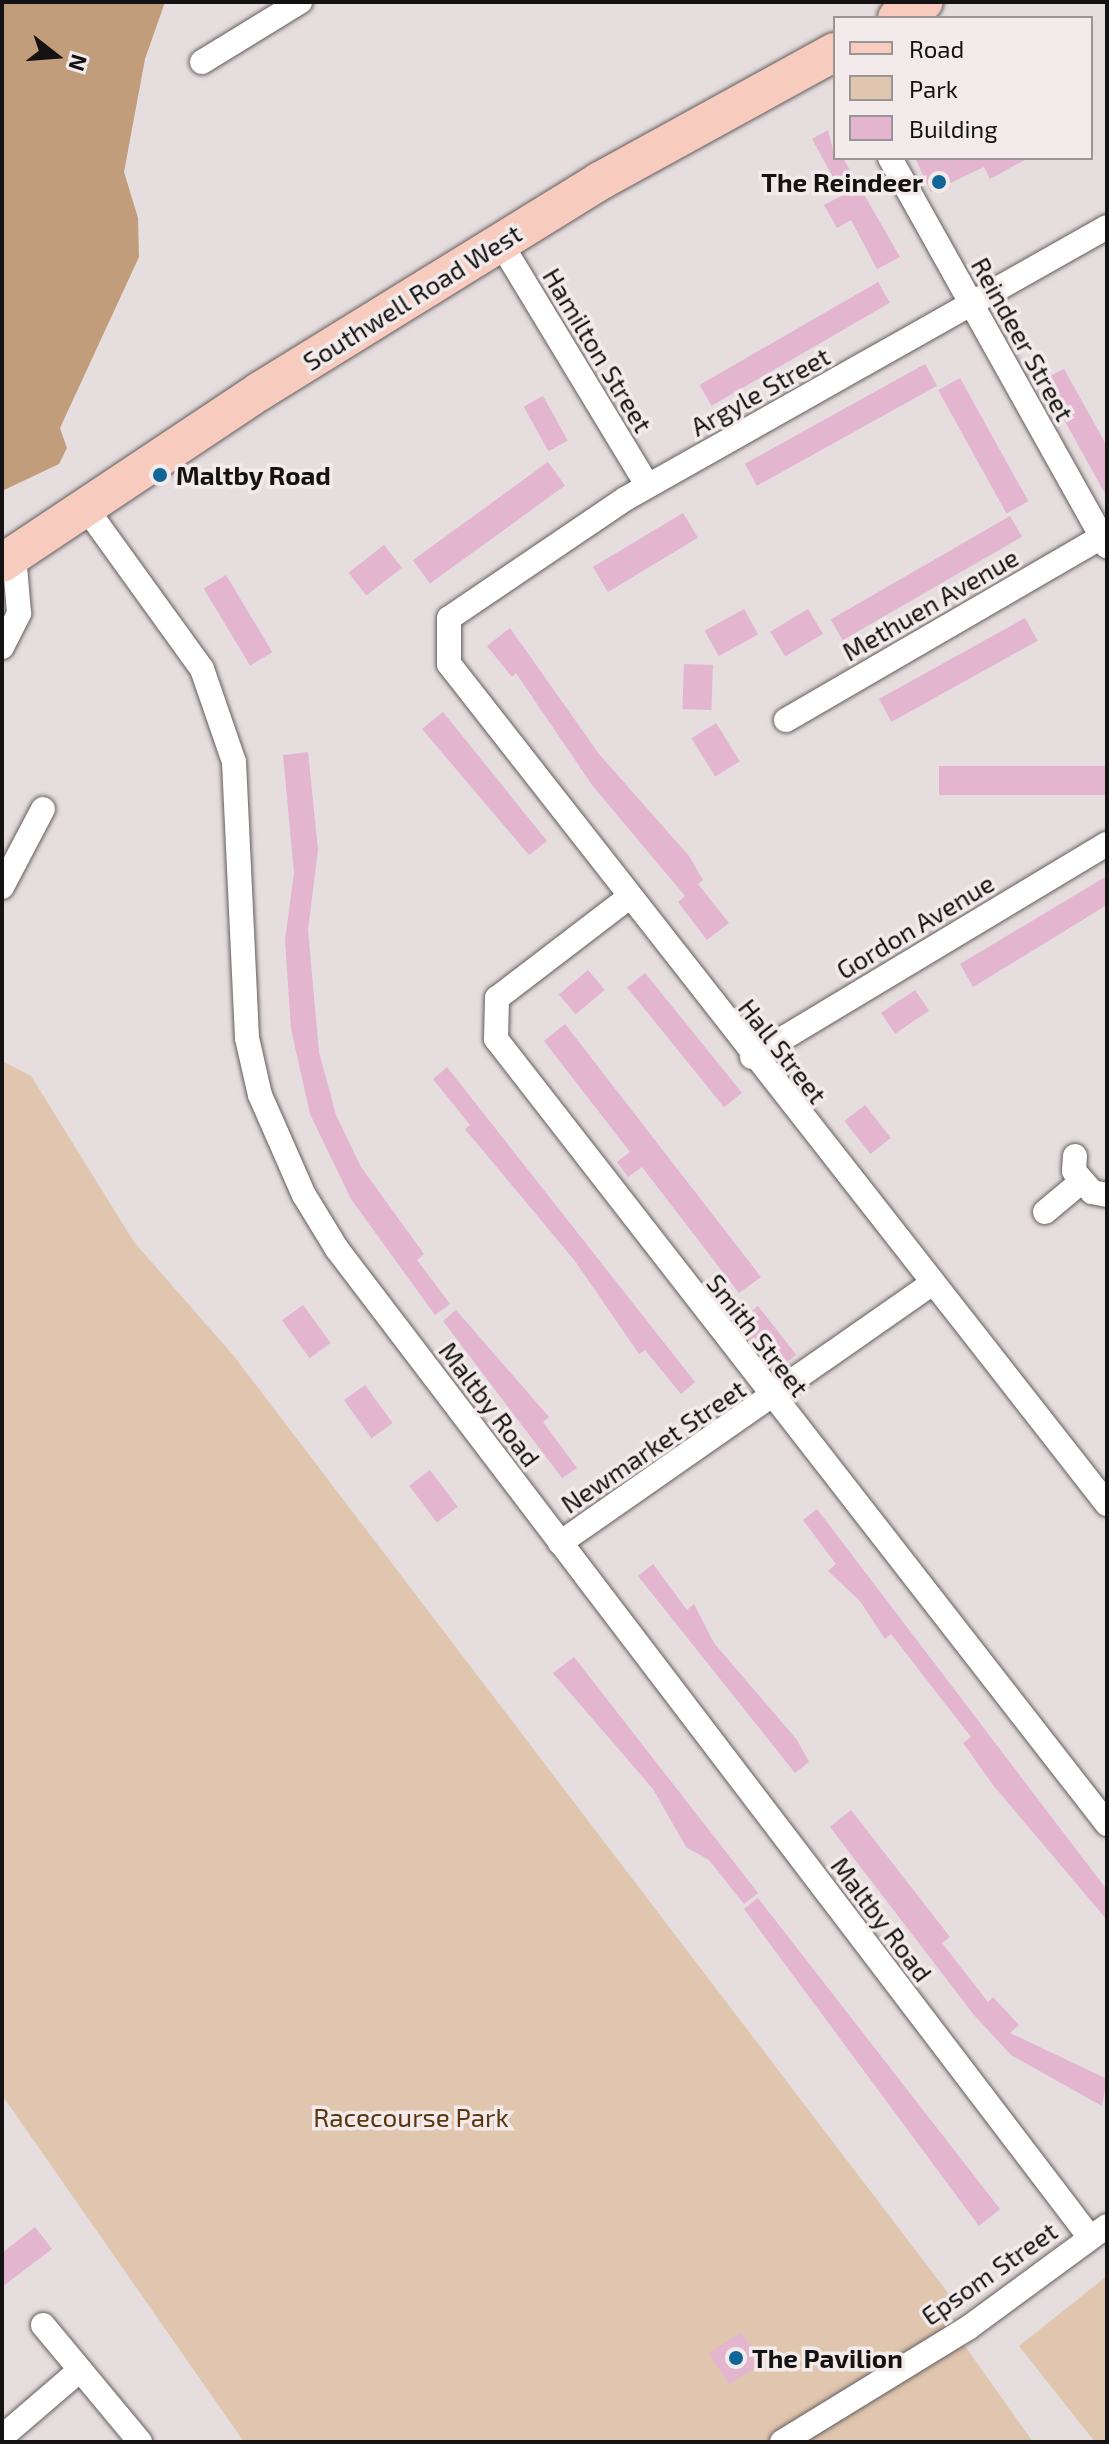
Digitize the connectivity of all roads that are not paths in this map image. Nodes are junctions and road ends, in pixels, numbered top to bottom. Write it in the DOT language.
graph roads {
  1 [pos="300,2"];
  2 [pos="924,2"];
  3 [pos="900,16"];
  4 [pos="833,55"];
  5 [pos="202,62"];
  6 [pos="891,160"];
  7 [pos="1107,227"];
  8 [pos="500,242"];
  9 [pos="971,304"];
  10 [pos="648,486"];
  11 [pos="83,504"];
  12 [pos="1104,542"];
  13 [pos="8,559"];
  14 [pos="449,618"];
  15 [pos="2,647"];
  16 [pos="786,720"];
  17 [pos="43,809"];
  18 [pos="1107,844"];
  19 [pos="2,887"];
  20 [pos="628,898"];
  21 [pos="752,1057"];
  22 [pos="1075,1156"];
  23 [pos="1082,1181"];
  24 [pos="1107,1195"];
  25 [pos="1045,1212"];
  26 [pos="933,1283"];
  27 [pos="771,1400"];
  28 [pos="1107,1504"];
  29 [pos="560,1543"];
  30 [pos="1107,1824"];
  31 [pos="1098,2231"];
  32 [pos="43,2325"];
  33 [pos="80,2370"];
  34 [pos="2,2437"];
  35 [pos="140,2442"];
  36 [pos="782,2442"];
  1 -- 5 [label="street"];
  2 -- 3 [label="main road"];
  4 -- 8 [label="main road, Southwell Road West"];
  6 -- 9 [label="street, Reindeer Street"];
  7 -- 9 [label="street, Argyle Street"];
  8 -- 10 [label="street, Hamilton Street"];
  8 -- 11 [label="main road, Southwell Road West"];
  9 -- 10 [label="street, Argyle Street"];
  9 -- 12 [label="street, Reindeer Street"];
  10 -- 14 [label="street, Argyle Street"];
  11 -- 13 [label="main road, Southwell Road West"];
  11 -- 29 [label="street, Maltby Road"];
  12 -- 16 [label="street, Methuen Avenue"];
  13 -- 15 [label="street"];
  14 -- 20 [label="street, Hall Street"];
  17 -- 19 [label="street"];
  18 -- 21 [label="street, Gordon Avenue"];
  20 -- 21 [label="street, Hall Street"];
  20 -- 27 [label="street, Smith Street"];
  21 -- 26 [label="street, Hall Street"];
  22 -- 23 [label="street"];
  23 -- 24 [label="street"];
  23 -- 25 [label="street"];
  26 -- 27 [label="street, Newmarket Street"];
  26 -- 28 [label="street, Hall Street"];
  27 -- 29 [label="street, Newmarket Street"];
  27 -- 30 [label="street, Smith Street"];
  29 -- 31 [label="street, Maltby Road"];
  31 -- 36 [label="street, Epsom Street"];
  32 -- 33 [label="street"];
  33 -- 34 [label="street"];
  33 -- 35 [label="street"];
}
